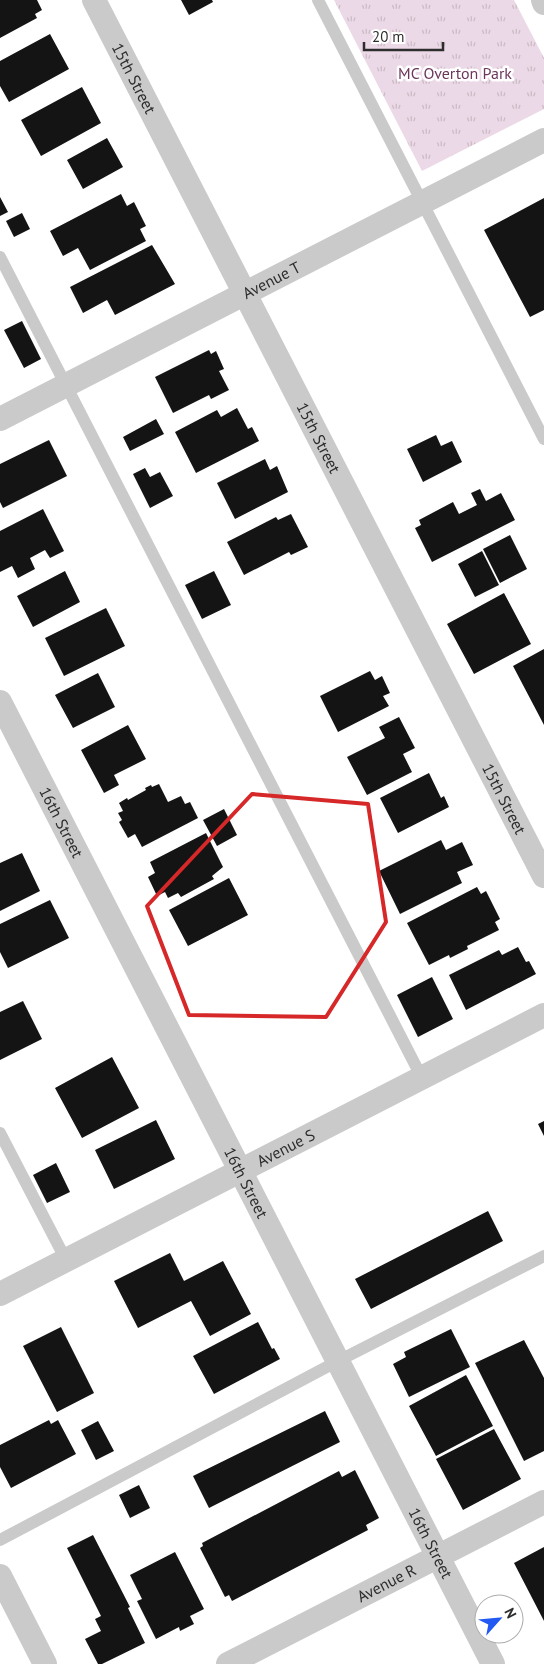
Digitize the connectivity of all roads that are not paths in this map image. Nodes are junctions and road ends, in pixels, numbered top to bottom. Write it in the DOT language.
graph roads {
  1 [pos="94,0"];
  2 [pos="318,0"];
  3 [pos="544,140"];
  4 [pos="422,203"];
  5 [pos="0,257"];
  6 [pos="245,294"];
  7 [pos="66,385"];
  8 [pos="0,419"];
  9 [pos="544,439"];
  10 [pos="0,702"];
  11 [pos="544,876"];
  12 [pos="544,1015"];
  13 [pos="422,1078"];
  14 [pos="0,1133"];
  15 [pos="240,1172"];
  16 [pos="544,1256"];
  17 [pos="66,1260"];
  18 [pos="0,1294"];
  19 [pos="338,1361"];
  20 [pos="544,1502"];
  21 [pos="0,1540"];
  22 [pos="438,1556"];
  23 [pos="0,1576"];
  24 [pos="45,1664"];
  25 [pos="228,1664"];
  26 [pos="493,1664"];
  1 -- 6 [label="street, 15th Street"];
  2 -- 4 [label="lane"];
  3 -- 4 [label="street, Avenue T"];
  4 -- 6 [label="street, Avenue T"];
  4 -- 9 [label="lane"];
  5 -- 7 [label="lane"];
  6 -- 7 [label="street, Avenue T"];
  6 -- 11 [label="street, 15th Street"];
  7 -- 8 [label="street, Avenue T"];
  7 -- 13 [label="lane"];
  10 -- 15 [label="street, 16th Street"];
  12 -- 13 [label="street, Avenue S"];
  13 -- 15 [label="street, Avenue S"];
  14 -- 17 [label="lane"];
  15 -- 17 [label="street, Avenue S"];
  15 -- 19 [label="street, 16th Street"];
  16 -- 19 [label="lane"];
  17 -- 18 [label="street, Avenue S"];
  19 -- 21 [label="lane"];
  19 -- 22 [label="street, 16th Street"];
  20 -- 22 [label="street, Avenue R"];
  22 -- 25 [label="street, Avenue R"];
  22 -- 26 [label="street, 16th Street"];
  23 -- 24 [label="street"];
}
